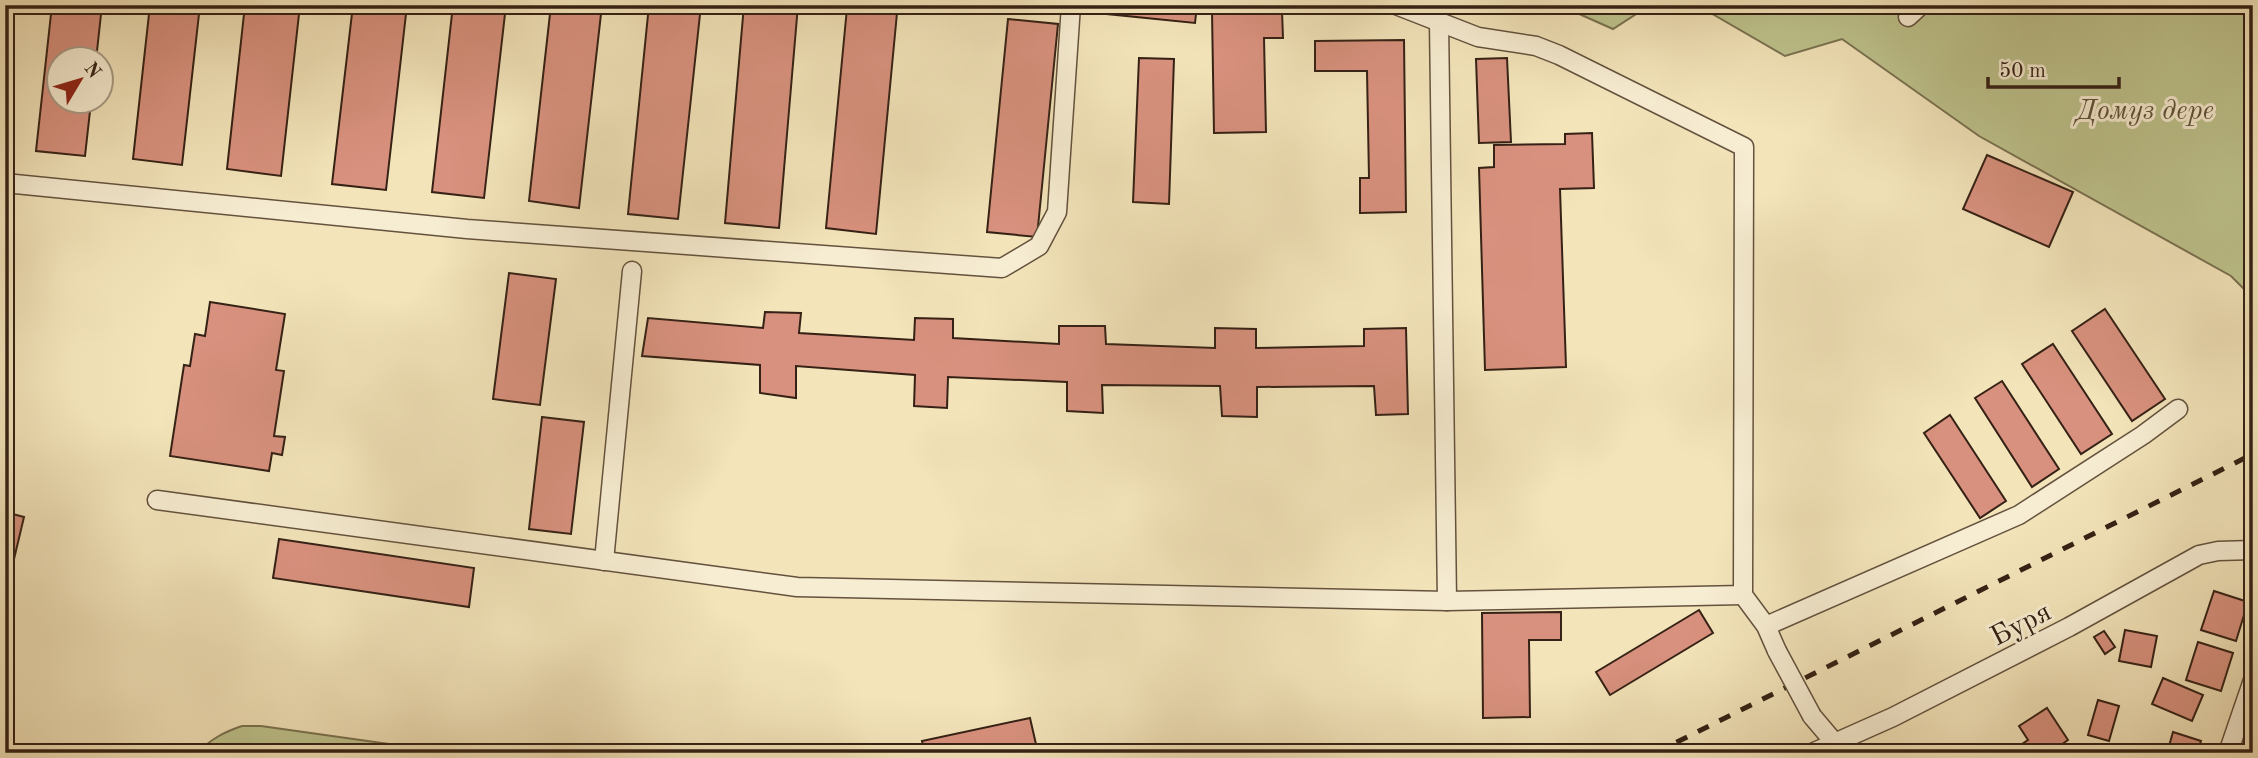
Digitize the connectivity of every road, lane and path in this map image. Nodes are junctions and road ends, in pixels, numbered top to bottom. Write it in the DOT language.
graph roads {
  1 [pos="1071,5"];
  2 [pos="1395,5"];
  3 [pos="1439,22"];
  4 [pos="5,183"];
  5 [pos="632,271"];
  6 [pos="2178,409"];
  7 [pos="157,500"];
  8 [pos="2253,550"];
  9 [pos="604,561"];
  10 [pos="1743,595"];
  11 [pos="1447,601"];
  12 [pos="1766,626"];
  13 [pos="2253,680"];
  14 [pos="1834,742"];
  15 [pos="1812,753"];
  16 [pos="2228,753"];
  1 -- 4 [label="street"];
  2 -- 3 [label="street"];
  3 -- 10 [label="street"];
  3 -- 11 [label="street"];
  5 -- 9 [label="street"];
  6 -- 12 [label="street"];
  7 -- 9 [label="street"];
  8 -- 14 [label="street, Буря"];
  9 -- 11 [label="street"];
  10 -- 11 [label="street"];
  10 -- 12 [label="street"];
  12 -- 14 [label="street, bridge"];
  13 -- 16 [label="street"];
  14 -- 15 [label="street, Буря"];
}
